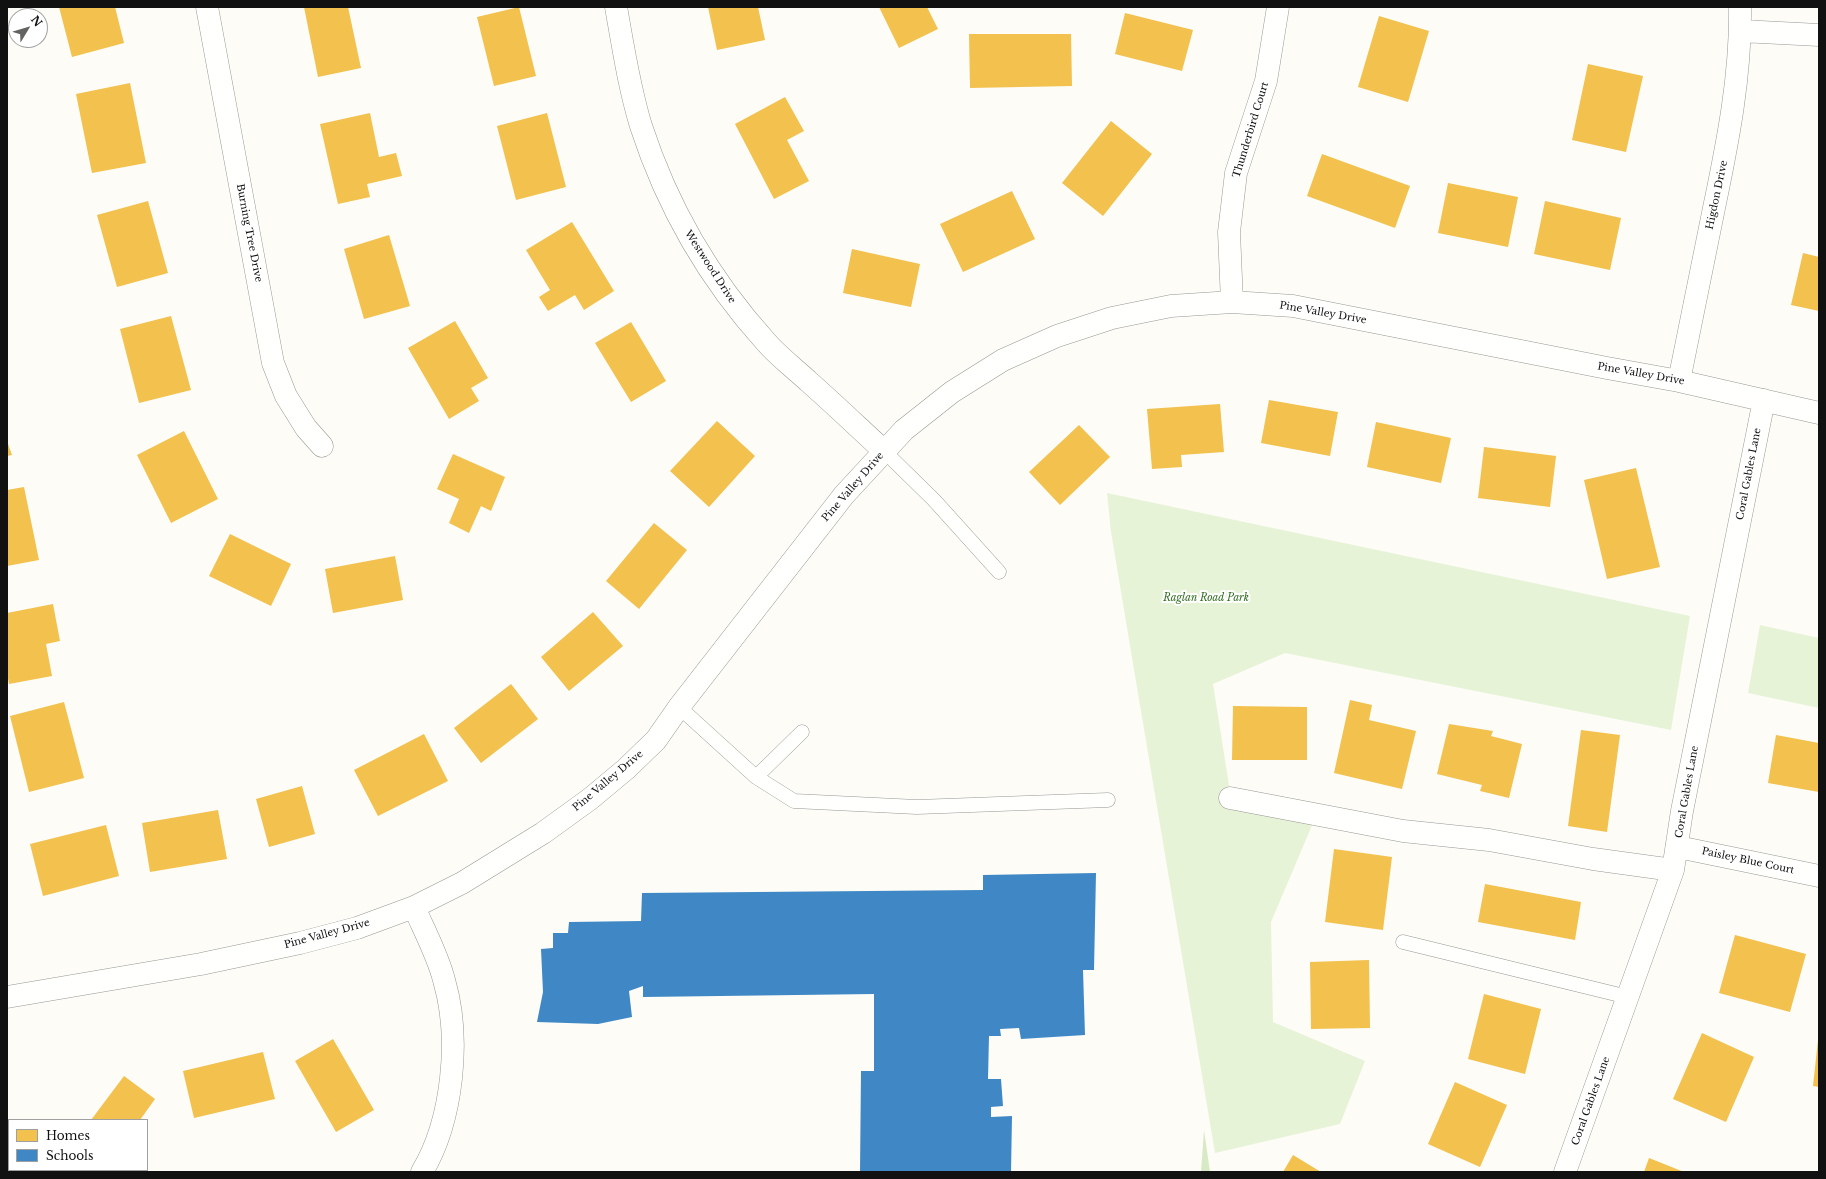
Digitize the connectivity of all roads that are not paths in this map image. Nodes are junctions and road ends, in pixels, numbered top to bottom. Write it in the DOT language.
graph roads {
  1 [pos="207,7"];
  2 [pos="616,7"];
  3 [pos="1278,7"];
  4 [pos="1740,7"];
  5 [pos="1741,31"];
  6 [pos="1819,35"];
  7 [pos="1232,302"];
  8 [pos="1679,381"];
  9 [pos="1764,400"];
  10 [pos="1819,413"];
  11 [pos="322,446"];
  12 [pos="884,451"];
  13 [pos="999,572"];
  14 [pos="679,707"];
  15 [pos="802,732"];
  16 [pos="756,777"];
  17 [pos="1230,798"];
  18 [pos="1108,800"];
  19 [pos="1678,847"];
  20 [pos="1673,870"];
  21 [pos="1819,876"];
  22 [pos="414,907"];
  23 [pos="1403,942"];
  24 [pos="7,997"];
  25 [pos="1628,997"];
  26 [pos="422,1172"];
  27 [pos="1565,1172"];
  1 -- 11 [label="street, Burning Tree Drive"];
  2 -- 12 [label="street, Westwood Drive"];
  3 -- 7 [label="street, Thunderbird Court"];
  4 -- 5 [label="street, Higdon Drive"];
  5 -- 6 [label="street"];
  5 -- 8 [label="street, Higdon Drive"];
  7 -- 8 [label="street, Pine Valley Drive"];
  7 -- 12 [label="street, Pine Valley Drive"];
  8 -- 9 [label="street, Pine Valley Drive"];
  9 -- 10 [label="street, Pine Valley Drive"];
  9 -- 19 [label="street, Coral Gables Lane"];
  12 -- 13 [label="lane"];
  12 -- 14 [label="street, Pine Valley Drive"];
  14 -- 16 [label="lane"];
  14 -- 22 [label="street, Pine Valley Drive"];
  15 -- 16 [label="lane"];
  16 -- 18 [label="lane"];
  17 -- 20 [label="street"];
  19 -- 20 [label="street, Coral Gables Lane"];
  19 -- 21 [label="street, Paisley Blue Court"];
  20 -- 25 [label="street, Coral Gables Lane"];
  22 -- 24 [label="street, Pine Valley Drive"];
  22 -- 26 [label="street"];
  23 -- 25 [label="lane"];
  25 -- 27 [label="street, Coral Gables Lane"];
}
